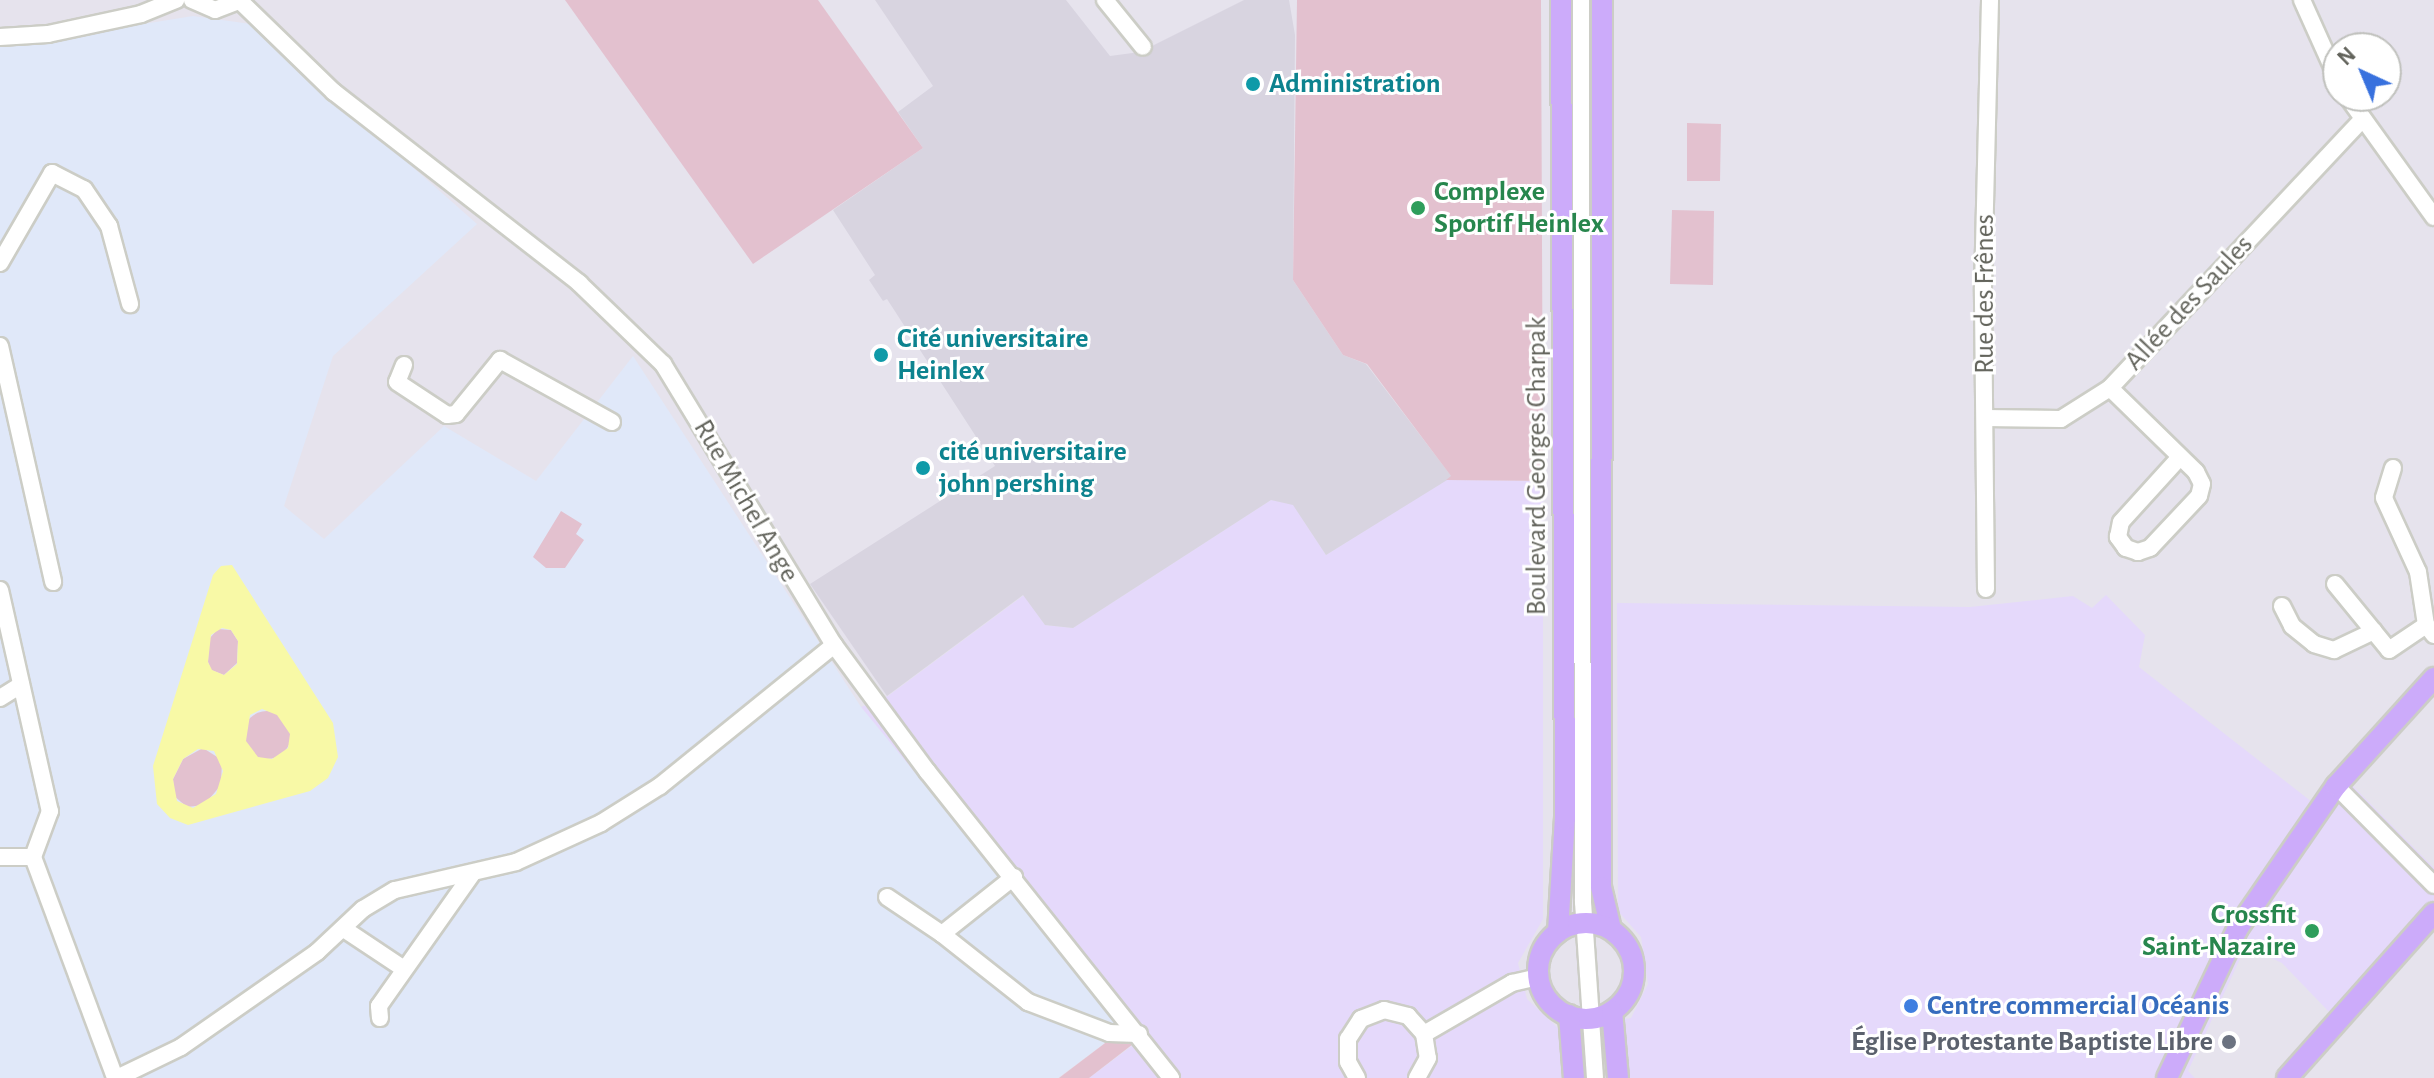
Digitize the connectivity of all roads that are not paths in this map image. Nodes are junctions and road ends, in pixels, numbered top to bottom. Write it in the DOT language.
graph roads {
  1 [pos="176,0"];
  2 [pos="192,0"];
  3 [pos="1105,0"];
  4 [pos="1561,0"];
  5 [pos="1581,0"];
  6 [pos="1602,0"];
  7 [pos="1990,0"];
  8 [pos="2302,0"];
  9 [pos="240,1"];
  10 [pos="0,37"];
  11 [pos="2322,44"];
  12 [pos="1143,47"];
  13 [pos="2356,112"];
  14 [pos="2361,121"];
  15 [pos="2434,217"];
  16 [pos="0,263"];
  17 [pos="130,304"];
  18 [pos="0,346"];
  19 [pos="404,365"];
  20 [pos="2110,388"];
  21 [pos="1985,418"];
  22 [pos="612,422"];
  23 [pos="2180,457"];
  24 [pos="2393,468"];
  25 [pos="53,582"];
  26 [pos="2335,584"];
  27 [pos="1986,589"];
  28 [pos="0,590"];
  29 [pos="2282,606"];
  30 [pos="2430,630"];
  31 [pos="2374,631"];
  32 [pos="834,645"];
  33 [pos="2434,678"];
  34 [pos="21,685"];
  35 [pos="0,698"];
  36 [pos="2336,786"];
  37 [pos="0,857"];
  38 [pos="33,857"];
  39 [pos="472,874"];
  40 [pos="1014,877"];
  41 [pos="2434,885"];
  42 [pos="887,897"];
  43 [pos="2434,913"];
  44 [pos="1583,923"];
  45 [pos="344,929"];
  46 [pos="1611,929"];
  47 [pos="1558,932"];
  48 [pos="942,934"];
  49 [pos="404,969"];
  50 [pos="1538,977"];
  51 [pos="1612,1011"];
  52 [pos="1579,1017"];
  53 [pos="380,1018"];
  54 [pos="1139,1034"];
  55 [pos="1424,1034"];
  56 [pos="1351,1076"];
  57 [pos="116,1078"];
  58 [pos="1171,1078"];
  59 [pos="1417,1078"];
  60 [pos="1574,1078"];
  61 [pos="1595,1078"];
  62 [pos="1618,1078"];
  63 [pos="2167,1078"];
  64 [pos="2287,1078"];
  1 -- 10 [label="street"];
  2 -- 9 [label="street"];
  3 -- 12 [label="street"];
  4 -- 47 [label="main road, Boulevard Georges Charpak"];
  5 -- 44 [label="street"];
  6 -- 46 [label="main road"];
  7 -- 21 [label="street, Rue des Frênes"];
  8 -- 11 [label="street"];
  9 -- 32 [label="street, Rue Michel Ange"];
  13 -- 14 [label="street"];
  14 -- 15 [label="street"];
  14 -- 20 [label="street, Allée des Saules"];
  16 -- 17 [label="street"];
  18 -- 25 [label="street"];
  19 -- 22 [label="street"];
  20 -- 21 [label="street, Allée des Saules"];
  20 -- 23 [label="street"];
  21 -- 27 [label="street, Rue des Frênes"];
  23 -- 23 [label="street"];
  24 -- 30 [label="street"];
  26 -- 31 [label="street"];
  28 -- 34 [label="street"];
  29 -- 31 [label="street"];
  30 -- 31 [label="street"];
  32 -- 39 [label="street"];
  32 -- 40 [label="street, Rue Michel Ange"];
  33 -- 36 [label="main road"];
  34 -- 35 [label="street"];
  34 -- 38 [label="street"];
  36 -- 41 [label="street"];
  36 -- 63 [label="main road"];
  37 -- 38 [label="street"];
  38 -- 57 [label="street"];
  39 -- 45 [label="street"];
  39 -- 49 [label="street"];
  40 -- 48 [label="street"];
  40 -- 54 [label="street, Rue Michel Ange"];
  42 -- 48 [label="street"];
  43 -- 64 [label="main road"];
  44 -- 46 [label="main road"];
  44 -- 47 [label="main road"];
  44 -- 52 [label="street"];
  45 -- 49 [label="street"];
  45 -- 57 [label="street"];
  46 -- 51 [label="main road"];
  47 -- 50 [label="main road"];
  48 -- 54 [label="street"];
  49 -- 53 [label="street"];
  50 -- 52 [label="main road"];
  50 -- 55 [label="street"];
  51 -- 52 [label="main road"];
  51 -- 62 [label="main road"];
  52 -- 60 [label="main road"];
  52 -- 61 [label="street"];
  54 -- 58 [label="street, Rue Michel Ange"];
  55 -- 56 [label="street"];
  55 -- 59 [label="street"];
}
